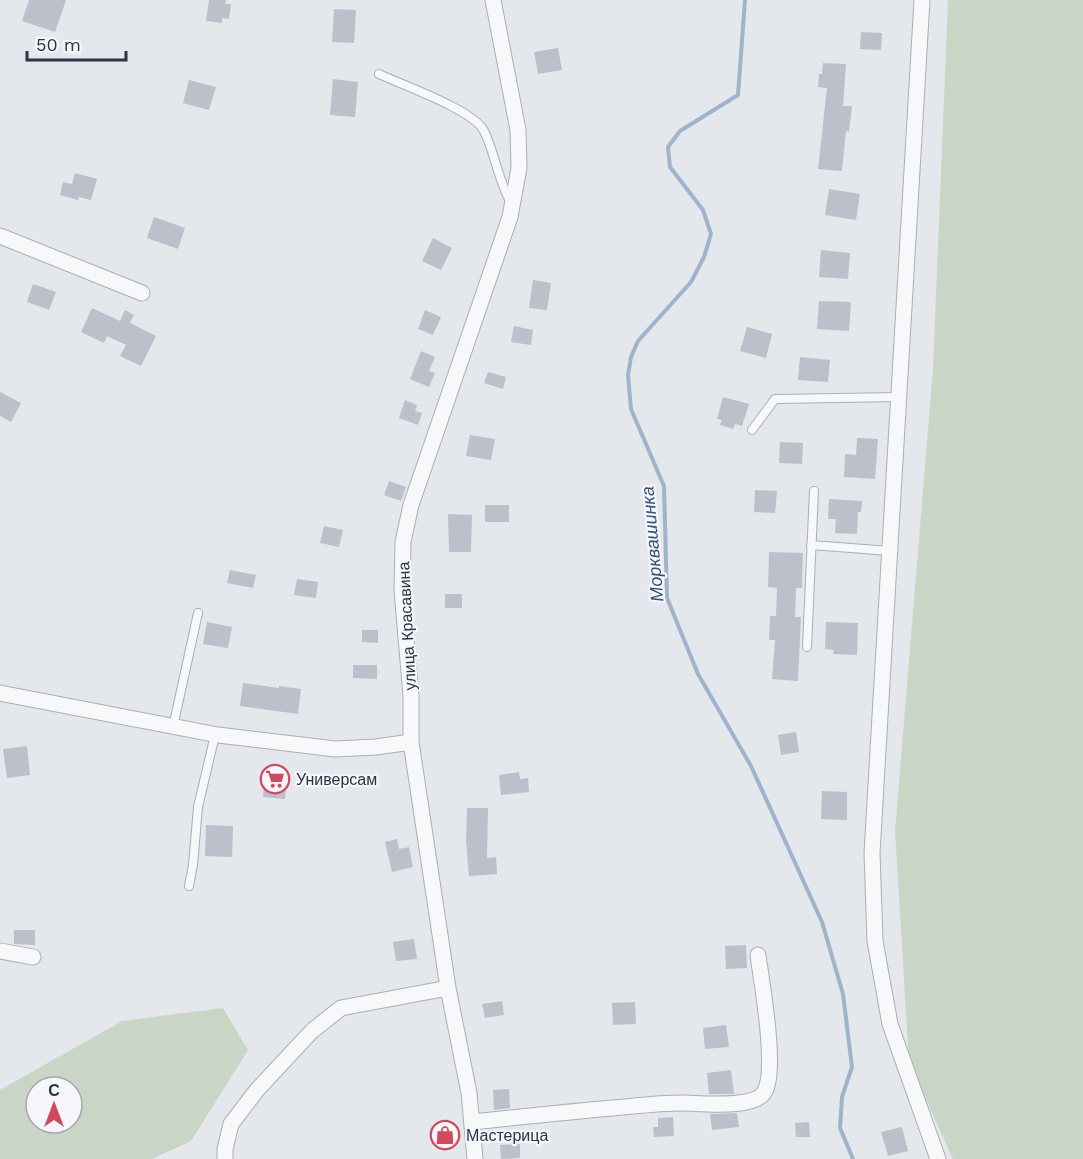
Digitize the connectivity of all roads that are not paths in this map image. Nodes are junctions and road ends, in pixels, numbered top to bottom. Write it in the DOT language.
graph roads {
  1 [pos="493,0"];
  2 [pos="922,0"];
  3 [pos="379,74"];
  4 [pos="512,205"];
  5 [pos="0,236"];
  6 [pos="142,293"];
  7 [pos="898,397"];
  8 [pos="752,430"];
  9 [pos="814,491"];
  10 [pos="812,546"];
  11 [pos="890,551"];
  12 [pos="198,613"];
  13 [pos="807,647"];
  14 [pos="0,693"];
  15 [pos="173,727"];
  16 [pos="215,735"];
  17 [pos="411,742"];
  18 [pos="189,885"];
  19 [pos="0,951"];
  20 [pos="758,955"];
  21 [pos="33,957"];
  22 [pos="448,988"];
  23 [pos="472,1122"];
  24 [pos="225,1159"];
  25 [pos="475,1159"];
  26 [pos="938,1159"];
  1 -- 4 [label="street, улица Красавина"];
  2 -- 7 [label="street"];
  3 -- 4 [label="lane"];
  4 -- 17 [label="street, улица Красавина"];
  5 -- 6 [label="street"];
  7 -- 8 [label="lane"];
  7 -- 11 [label="street"];
  9 -- 10 [label="lane"];
  10 -- 11 [label="lane"];
  10 -- 13 [label="lane"];
  11 -- 26 [label="street"];
  12 -- 15 [label="lane"];
  14 -- 15 [label="street"];
  15 -- 16 [label="street"];
  16 -- 17 [label="street"];
  16 -- 18 [label="lane"];
  17 -- 22 [label="street, улица Красавина"];
  19 -- 21 [label="street"];
  20 -- 23 [label="street"];
  22 -- 23 [label="street, улица Красавина"];
  22 -- 24 [label="street"];
  23 -- 25 [label="street, улица Красавина"];
}
